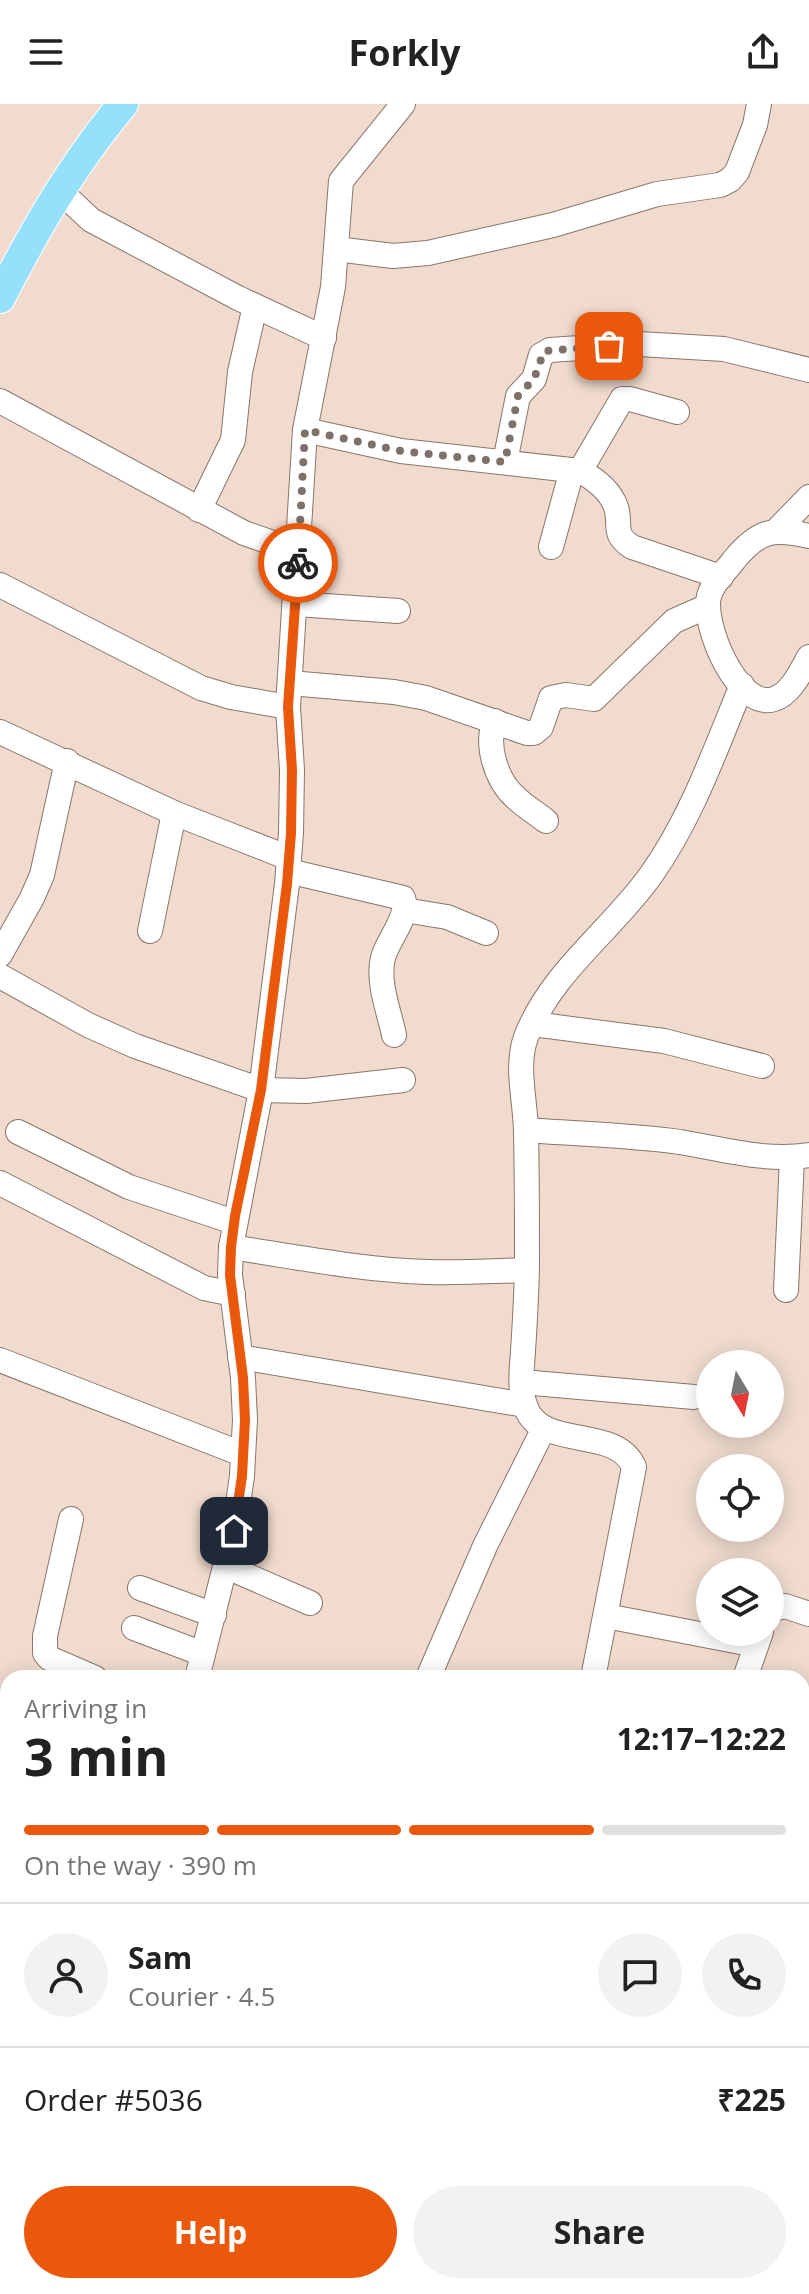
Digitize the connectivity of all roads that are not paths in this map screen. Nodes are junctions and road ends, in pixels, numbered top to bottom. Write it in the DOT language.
graph roads {
  1 [pos="123,104"];
  2 [pos="403,104"];
  3 [pos="759,104"];
  4 [pos="59,190"];
  5 [pos="336,249"];
  6 [pos="0,298"];
  7 [pos="255,306"];
  8 [pos="324,338"];
  9 [pos="809,370"];
  10 [pos="0,401"];
  11 [pos="677,412"];
  12 [pos="305,430"];
  13 [pos="505,462"];
  14 [pos="576,470"];
  15 [pos="809,497"];
  16 [pos="199,510"];
  17 [pos="776,531"];
  18 [pos="809,536"];
  19 [pos="551,547"];
  20 [pos="299,552"];
  21 [pos="721,577"];
  22 [pos="0,585"];
  23 [pos="296,604"];
  24 [pos="708,606"];
  25 [pos="398,611"];
  26 [pos="809,657"];
  27 [pos="742,685"];
  28 [pos="289,695"];
  29 [pos="495,721"];
  30 [pos="0,732"];
  31 [pos="67,761"];
  32 [pos="174,813"];
  33 [pos="546,821"];
  34 [pos="289,864"];
  35 [pos="404,910"];
  36 [pos="150,931"];
  37 [pos="486,933"];
  38 [pos="0,955"];
  39 [pos="0,976"];
  40 [pos="533,1024"];
  41 [pos="394,1035"];
  42 [pos="762,1066"];
  43 [pos="403,1080"];
  44 [pos="261,1090"];
  45 [pos="526,1130"];
  46 [pos="18,1132"];
  47 [pos="801,1156"];
  48 [pos="0,1183"];
  49 [pos="233,1234"];
  50 [pos="527,1270"];
  51 [pos="786,1290"];
  52 [pos="233,1294"];
  53 [pos="240,1357"];
  54 [pos="0,1360"];
  55 [pos="523,1394"];
  56 [pos="694,1397"];
  57 [pos="544,1428"];
  58 [pos="242,1454"];
  59 [pos="71,1519"];
  60 [pos="225,1566"];
  61 [pos="140,1588"];
  62 [pos="310,1603"];
  63 [pos="784,1606"];
  64 [pos="809,1614"];
  65 [pos="214,1615"];
  66 [pos="606,1616"];
  67 [pos="134,1628"];
  68 [pos="696,1630"];
  69 [pos="756,1646"];
  70 [pos="203,1654"];
  71 [pos="77,1670"];
  72 [pos="199,1670"];
  73 [pos="431,1670"];
  74 [pos="595,1670"];
  75 [pos="748,1670"];
  1 -- 4 [label="main road"];
  2 -- 5 [label="street"];
  3 -- 5 [label="street"];
  4 -- 6 [label="main road"];
  4 -- 7 [label="street"];
  5 -- 8 [label="street"];
  7 -- 8 [label="street"];
  7 -- 16 [label="street"];
  8 -- 12 [label="street"];
  9 -- 13 [label="street"];
  10 -- 16 [label="street"];
  11 -- 14 [label="street"];
  12 -- 13 [label="street"];
  12 -- 20 [label="street"];
  13 -- 14 [label="street"];
  14 -- 19 [label="street"];
  14 -- 21 [label="street"];
  15 -- 17 [label="street"];
  16 -- 20 [label="street"];
  17 -- 18 [label="street"];
  17 -- 21 [label="street"];
  20 -- 23 [label="street"];
  21 -- 24 [label="street"];
  22 -- 28 [label="street"];
  23 -- 25 [label="street"];
  23 -- 28 [label="street"];
  24 -- 27 [label="street"];
  24 -- 29 [label="street"];
  26 -- 27 [label="street"];
  27 -- 40 [label="street"];
  28 -- 29 [label="street"];
  28 -- 34 [label="street"];
  29 -- 33 [label="street"];
  30 -- 31 [label="street"];
  31 -- 32 [label="street"];
  31 -- 38 [label="street"];
  32 -- 34 [label="street"];
  32 -- 36 [label="street"];
  34 -- 35 [label="street"];
  34 -- 44 [label="street"];
  35 -- 37 [label="street"];
  35 -- 41 [label="street"];
  39 -- 44 [label="street"];
  40 -- 42 [label="street"];
  40 -- 45 [label="street"];
  43 -- 44 [label="street"];
  44 -- 49 [label="street"];
  45 -- 47 [label="street"];
  45 -- 50 [label="street"];
  46 -- 49 [label="street"];
  47 -- 51 [label="street"];
  48 -- 52 [label="street"];
  49 -- 50 [label="street"];
  49 -- 52 [label="street"];
  50 -- 55 [label="street"];
  52 -- 53 [label="street"];
  53 -- 55 [label="street"];
  53 -- 58 [label="street"];
  54 -- 58 [label="street"];
  55 -- 56 [label="street"];
  55 -- 57 [label="street"];
  57 -- 66 [label="street"];
  57 -- 73 [label="street"];
  58 -- 60 [label="street"];
  59 -- 71 [label="street"];
  60 -- 62 [label="street"];
  60 -- 65 [label="street"];
  61 -- 65 [label="street"];
  63 -- 64 [label="street"];
  65 -- 70 [label="street"];
  66 -- 68 [label="street"];
  66 -- 74 [label="street"];
  67 -- 70 [label="street"];
  69 -- 75 [label="street"];
  70 -- 72 [label="street"];
}
